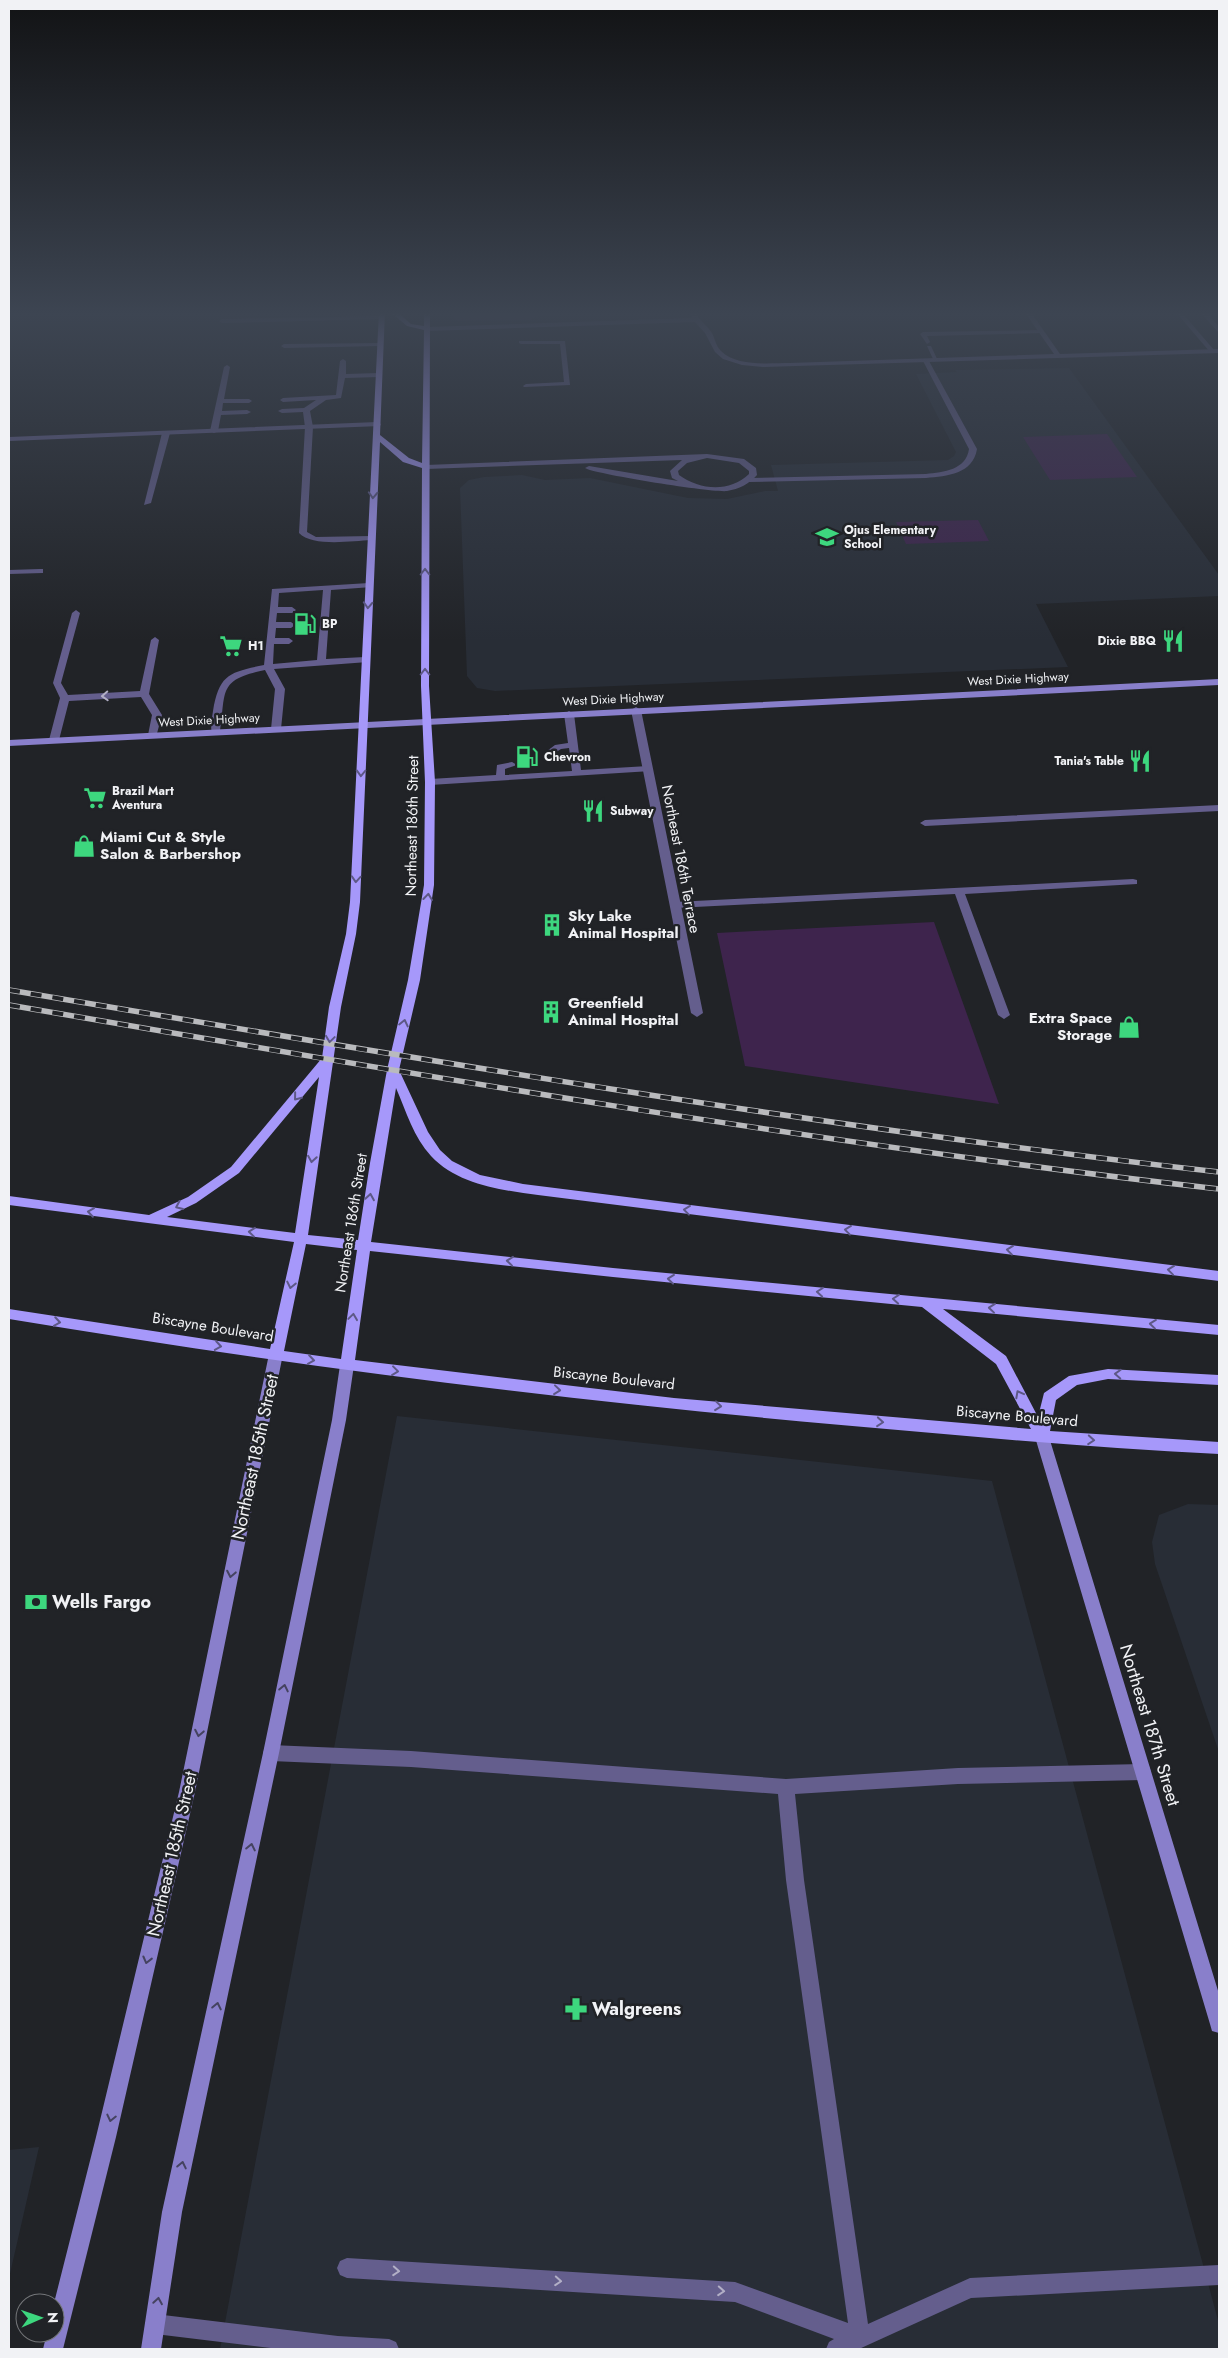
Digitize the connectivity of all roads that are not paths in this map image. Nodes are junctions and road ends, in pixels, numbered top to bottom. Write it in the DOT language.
graph roads {
  1 [pos="216,421"];
  2 [pos="308,421"];
  3 [pos="426,421"];
  4 [pos="958,421"];
  5 [pos="377,424"];
  6 [pos="309,427"];
  7 [pos="214,431"];
  8 [pos="166,433"];
  9 [pos="376,434"];
  10 [pos="9,439"];
  11 [pos="695,458"];
  12 [pos="564,463"];
  13 [pos="426,467"];
  14 [pos="749,480"];
  15 [pos="690,486"];
  16 [pos="147,503"];
  17 [pos="371,538"];
  18 [pos="40,571"];
  19 [pos="9,572"];
  20 [pos="369,585"];
  21 [pos="327,587"];
  22 [pos="273,610"];
  23 [pos="292,610"];
  24 [pos="76,613"];
  25 [pos="291,625"];
  26 [pos="272,626"];
  27 [pos="156,640"];
  28 [pos="271,641"];
  29 [pos="289,641"];
  30 [pos="366,660"];
  31 [pos="321,663"];
  32 [pos="268,667"];
  33 [pos="1219,682"];
  34 [pos="144,694"];
  35 [pos="65,698"];
  36 [pos="636,710"];
  37 [pos="569,714"];
  38 [pos="428,720"];
  39 [pos="362,724"];
  40 [pos="276,729"];
  41 [pos="215,732"];
  42 [pos="153,735"];
  43 [pos="54,740"];
  44 [pos="9,743"];
  45 [pos="574,745"];
  46 [pos="545,751"];
  47 [pos="506,764"];
  48 [pos="648,769"];
  49 [pos="578,773"];
  50 [pos="501,778"];
  51 [pos="430,782"];
  52 [pos="1219,808"];
  53 [pos="924,824"];
  54 [pos="1133,882"];
  55 [pos="959,891"];
  56 [pos="676,905"];
  57 [pos="697,1013"];
  58 [pos="1004,1015"];
  59 [pos="328,1059"];
  60 [pos="393,1070"];
  61 [pos="9,1200"];
  62 [pos="148,1220"];
  63 [pos="301,1238"];
  64 [pos="363,1245"];
  65 [pos="1219,1276"];
  66 [pos="923,1301"];
  67 [pos="9,1314"];
  68 [pos="1219,1330"];
  69 [pos="276,1354"];
  70 [pos="347,1365"];
  71 [pos="1219,1380"];
  72 [pos="1042,1437"];
  73 [pos="1219,1448"];
  74 [pos="271,1753"];
  75 [pos="1143,1772"];
  76 [pos="786,1787"];
  77 [pos="1219,2024"];
  78 [pos="348,2268"];
  79 [pos="1219,2275"];
  80 [pos="155,2324"];
  81 [pos="860,2338"];
  82 [pos="53,2349"];
  83 [pos="151,2349"];
  84 [pos="389,2349"];
  85 [pos="836,2349"];
  1 -- 7 [label="street"];
  2 -- 6 [label="street"];
  3 -- 13 [label="main road, Northeast 186th Street"];
  4 -- 14 [label="street"];
  5 -- 6 [label="street"];
  5 -- 9 [label="main road"];
  6 -- 7 [label="street"];
  6 -- 17 [label="street"];
  7 -- 8 [label="street"];
  8 -- 10 [label="street"];
  8 -- 16 [label="street"];
  9 -- 13 [label="main road"];
  9 -- 17 [label="main road, one-way"];
  11 -- 12 [label="street"];
  11 -- 14 [label="street"];
  11 -- 15 [label="street"];
  12 -- 13 [label="street"];
  12 -- 15 [label="street"];
  38 -- 13 [label="main road, Northeast 186th Street, one-way"];
  14 -- 15 [label="street"];
  17 -- 20 [label="main road"];
  18 -- 19 [label="street"];
  20 -- 21 [label="street"];
  20 -- 30 [label="main road, one-way"];
  21 -- 22 [label="street"];
  21 -- 31 [label="street"];
  22 -- 23 [label="street"];
  22 -- 26 [label="street"];
  24 -- 35 [label="street"];
  25 -- 26 [label="street"];
  26 -- 28 [label="street"];
  27 -- 34 [label="street"];
  28 -- 29 [label="street"];
  28 -- 32 [label="street"];
  30 -- 31 [label="street"];
  30 -- 39 [label="main road"];
  31 -- 32 [label="street"];
  32 -- 40 [label="street"];
  32 -- 41 [label="street"];
  33 -- 36 [label="street, West Dixie Highway"];
  34 -- 35 [label="street, one-way"];
  34 -- 42 [label="street"];
  35 -- 43 [label="street"];
  36 -- 37 [label="street, West Dixie Highway"];
  36 -- 48 [label="street, Northeast 186th Terrace"];
  37 -- 38 [label="street, West Dixie Highway"];
  37 -- 45 [label="street"];
  38 -- 39 [label="street, West Dixie Highway"];
  38 -- 51 [label="main road, Northeast 186th Street"];
  39 -- 40 [label="street, West Dixie Highway"];
  39 -- 59 [label="main road, one-way"];
  40 -- 41 [label="street, West Dixie Highway"];
  41 -- 42 [label="street, West Dixie Highway"];
  42 -- 43 [label="street, West Dixie Highway"];
  43 -- 44 [label="street, West Dixie Highway"];
  45 -- 46 [label="street"];
  45 -- 49 [label="street"];
  47 -- 50 [label="street"];
  48 -- 49 [label="street"];
  48 -- 56 [label="street, Northeast 186th Terrace"];
  49 -- 50 [label="street"];
  50 -- 51 [label="street"];
  60 -- 51 [label="main road, Northeast 186th Street, one-way"];
  52 -- 53 [label="street"];
  54 -- 55 [label="street"];
  55 -- 56 [label="street"];
  55 -- 58 [label="street"];
  56 -- 57 [label="street, Northeast 186th Terrace"];
  59 -- 62 [label="main road, one-way"];
  59 -- 63 [label="main road, one-way"];
  64 -- 60 [label="main road, Northeast 186th Street, one-way"];
  65 -- 60 [label="main road, one-way"];
  62 -- 61 [label="main road, one-way"];
  63 -- 62 [label="main road, one-way"];
  63 -- 64 [label="main road"];
  63 -- 69 [label="main road, one-way"];
  66 -- 64 [label="main road, one-way"];
  70 -- 64 [label="main road, Northeast 186th Street, one-way"];
  68 -- 66 [label="main road, one-way"];
  72 -- 66 [label="main road, one-way"];
  67 -- 69 [label="main road, Biscayne Boulevard, one-way"];
  69 -- 70 [label="main road, Biscayne Boulevard, one-way"];
  69 -- 82 [label="street, Northeast 185th Street, one-way"];
  70 -- 72 [label="main road, Biscayne Boulevard, one-way"];
  74 -- 70 [label="street, one-way"];
  71 -- 72 [label="main road, one-way"];
  72 -- 73 [label="main road, Biscayne Boulevard, one-way"];
  72 -- 75 [label="street, Northeast 187th Street"];
  74 -- 76 [label="street"];
  80 -- 74 [label="street, one-way"];
  75 -- 76 [label="street"];
  75 -- 77 [label="street, Northeast 187th Street"];
  76 -- 81 [label="street"];
  78 -- 81 [label="street, one-way"];
  79 -- 81 [label="street"];
  80 -- 83 [label="street"];
  80 -- 84 [label="street"];
  81 -- 85 [label="street"];
}
